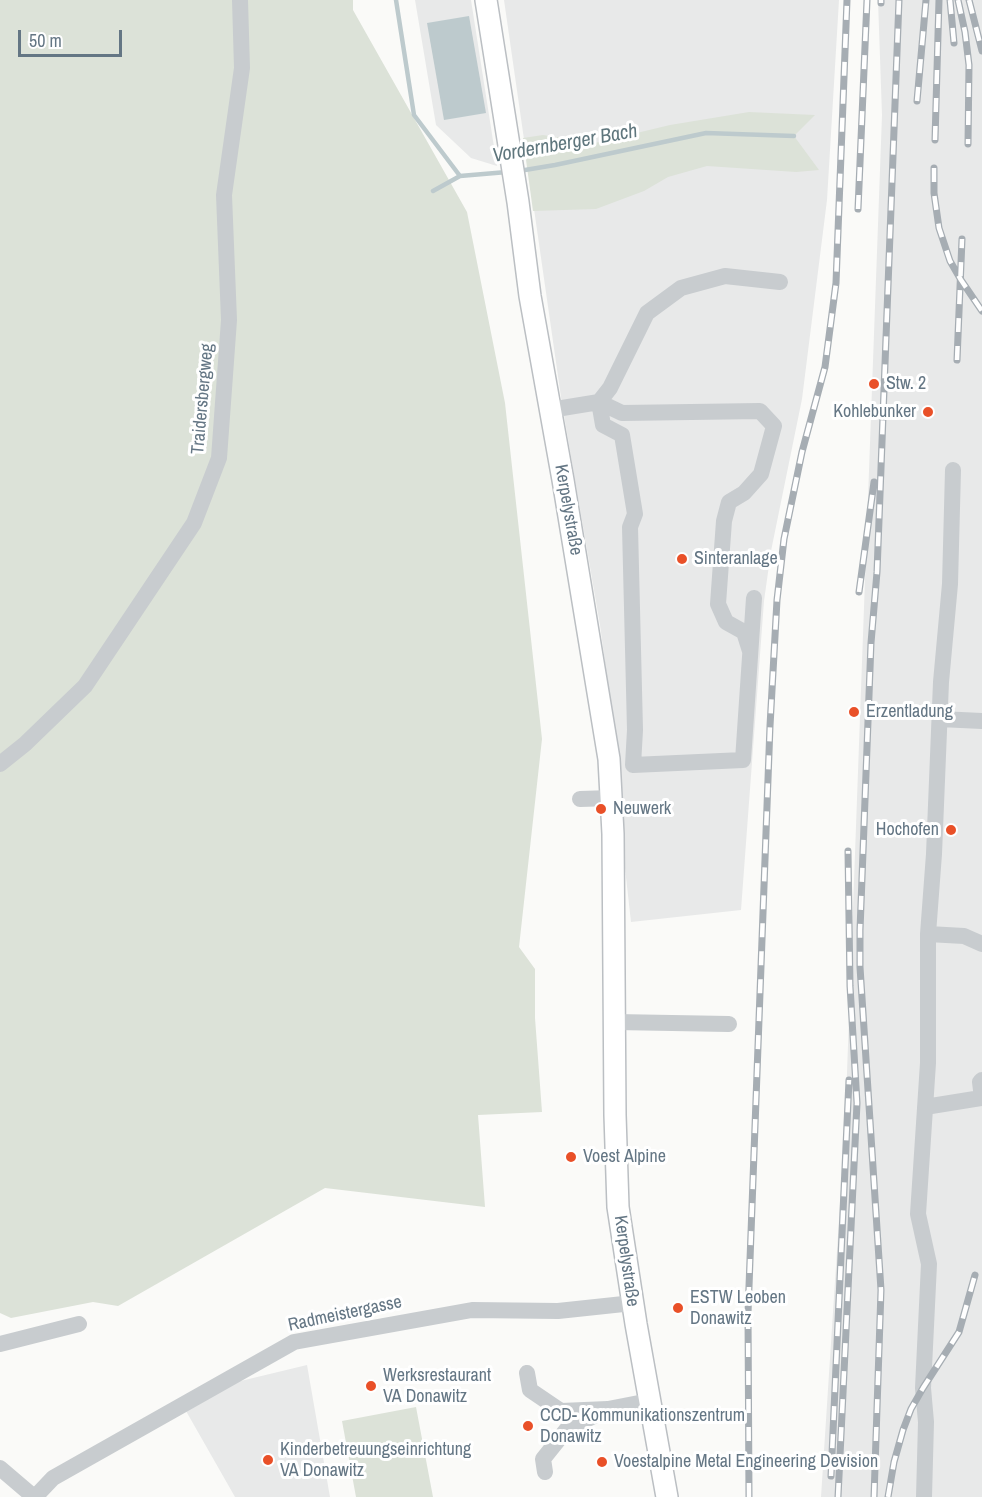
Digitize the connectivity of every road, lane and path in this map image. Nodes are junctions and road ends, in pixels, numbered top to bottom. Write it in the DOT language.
graph roads {
  1 [pos="240,0"];
  2 [pos="486,0"];
  3 [pos="780,282"];
  4 [pos="598,402"];
  5 [pos="550,410"];
  6 [pos="953,470"];
  7 [pos="754,598"];
  8 [pos="750,651"];
  9 [pos="940,719"];
  10 [pos="982,721"];
  11 [pos="0,764"];
  12 [pos="612,798"];
  13 [pos="580,799"];
  14 [pos="928,934"];
  15 [pos="982,944"];
  16 [pos="615,1022"];
  17 [pos="729,1024"];
  18 [pos="982,1080"];
  19 [pos="981,1098"];
  20 [pos="925,1107"];
  21 [pos="633,1303"];
  22 [pos="80,1324"];
  23 [pos="0,1344"];
  24 [pos="527,1373"];
  25 [pos="649,1401"];
  26 [pos="608,1409"];
  27 [pos="0,1468"];
  28 [pos="545,1472"];
  29 [pos="34,1497"];
  30 [pos="668,1497"];
  31 [pos="924,1497"];
  1 -- 11 [label="street, Traidersbergweg"];
  2 -- 5 [label="main road, Kerpelystraße"];
  3 -- 4 [label="street"];
  4 -- 5 [label="street"];
  4 -- 8 [label="street"];
  4 -- 8 [label="street"];
  5 -- 12 [label="main road, Kerpelystraße"];
  6 -- 9 [label="street"];
  7 -- 8 [label="street"];
  9 -- 10 [label="street"];
  9 -- 14 [label="street"];
  12 -- 13 [label="street"];
  12 -- 16 [label="main road, Kerpelystraße"];
  14 -- 15 [label="street"];
  14 -- 20 [label="street"];
  16 -- 17 [label="street"];
  16 -- 21 [label="main road, Kerpelystraße"];
  18 -- 19 [label="street"];
  19 -- 20 [label="street"];
  20 -- 31 [label="street"];
  21 -- 25 [label="main road, Kerpelystraße"];
  21 -- 29 [label="street, Radmeistergasse"];
  22 -- 23 [label="street"];
  24 -- 26 [label="street"];
  25 -- 26 [label="street"];
  25 -- 30 [label="main road, Kerpelystraße"];
  26 -- 28 [label="street"];
  27 -- 29 [label="street"];
}
